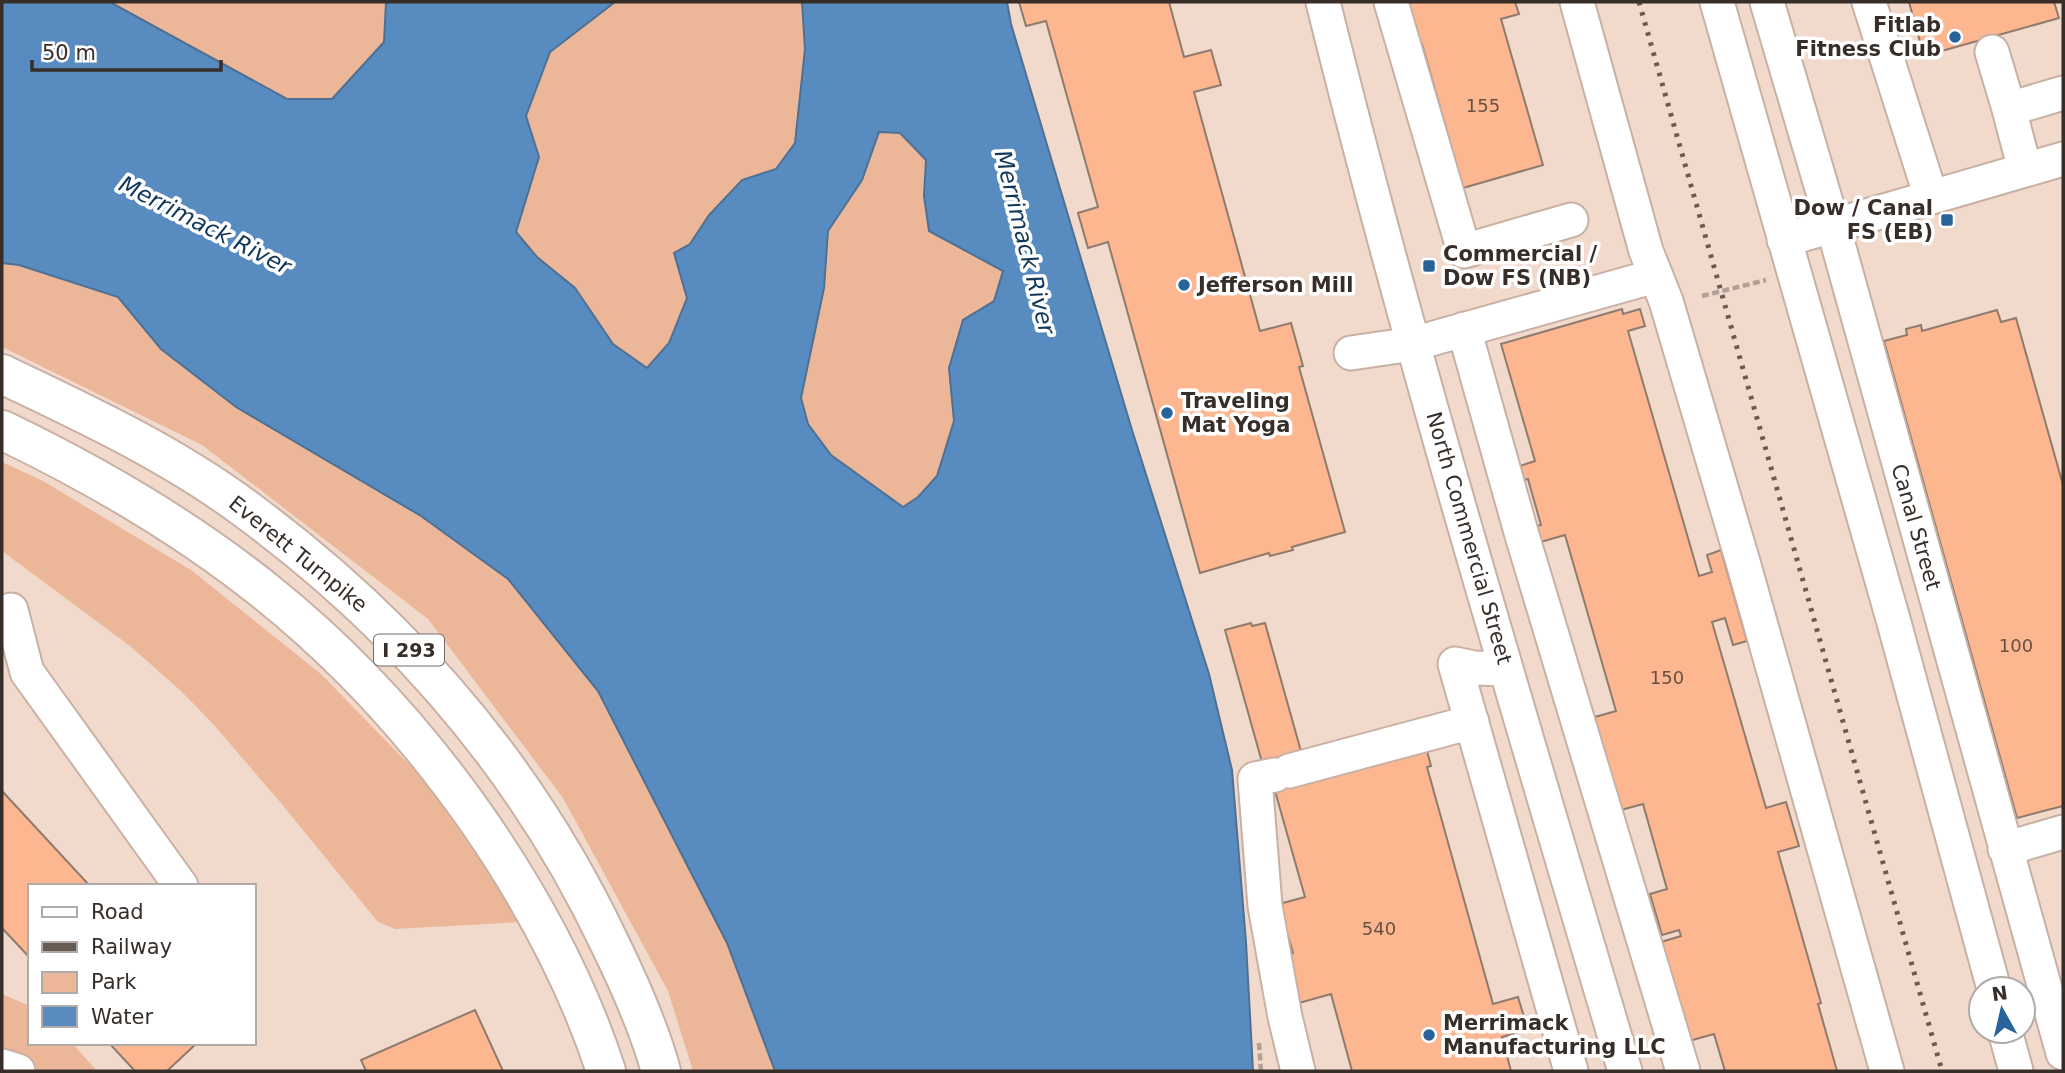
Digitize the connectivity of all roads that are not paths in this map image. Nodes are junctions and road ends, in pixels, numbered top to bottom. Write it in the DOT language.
graph roads {
  1 [pos="1323,2"];
  2 [pos="1391,2"];
  3 [pos="1577,2"];
  4 [pos="1717,2"];
  5 [pos="1767,2"];
  6 [pos="1869,2"];
  7 [pos="1992,52"];
  8 [pos="2063,93"];
  9 [pos="2009,109"];
  10 [pos="2063,159"];
  11 [pos="2025,170"];
  12 [pos="1931,197"];
  13 [pos="1571,220"];
  14 [pos="1833,226"];
  15 [pos="1784,240"];
  16 [pos="1655,275"];
  17 [pos="1464,329"];
  18 [pos="1413,344"];
  19 [pos="1350,352"];
  20 [pos="2,374"];
  21 [pos="2,430"];
  22 [pos="11,611"];
  23 [pos="1506,669"];
  24 [pos="1472,722"];
  25 [pos="1534,763"];
  26 [pos="1487,775"];
  27 [pos="2063,832"];
  28 [pos="2005,849"];
  29 [pos="180,884"];
  30 [pos="1990,975"];
  31 [pos="2009,1045"];
  32 [pos="2063,1053"];
  33 [pos="2,1066"];
  34 [pos="18,1071"];
  35 [pos="606,1071"];
  36 [pos="662,1071"];
  37 [pos="1298,1071"];
  38 [pos="1572,1071"];
  39 [pos="1625,1071"];
  40 [pos="1683,1071"];
  41 [pos="1887,1071"];
  42 [pos="2016,1071"];
  1 -- 18 [label="street, North Commercial Street"];
  2 -- 13 [label="street"];
  3 -- 16 [label="street"];
  4 -- 15 [label="street"];
  5 -- 14 [label="street, Canal Street"];
  6 -- 12 [label="street"];
  7 -- 9 [label="street"];
  8 -- 9 [label="street"];
  9 -- 11 [label="street"];
  10 -- 11 [label="street"];
  11 -- 12 [label="street"];
  12 -- 14 [label="street"];
  14 -- 15 [label="street"];
  14 -- 28 [label="street, Canal Street"];
  15 -- 30 [label="street"];
  16 -- 17 [label="street"];
  16 -- 41 [label="street"];
  17 -- 18 [label="street"];
  17 -- 40 [label="street"];
  18 -- 19 [label="street"];
  18 -- 23 [label="street, North Commercial Street"];
  20 -- 36 [label="highway, Everett Turnpike / I 293"];
  21 -- 35 [label="highway, I 293"];
  22 -- 29 [label="street"];
  23 -- 24 [label="street"];
  23 -- 25 [label="street, North Commercial Street"];
  24 -- 26 [label="street"];
  24 -- 37 [label="street"];
  25 -- 26 [label="street"];
  25 -- 39 [label="street, North Commercial Street"];
  26 -- 38 [label="street"];
  27 -- 28 [label="street"];
  28 -- 32 [label="street, Canal Street"];
  31 -- 42 [label="street"];
  33 -- 34 [label="street"];
}
